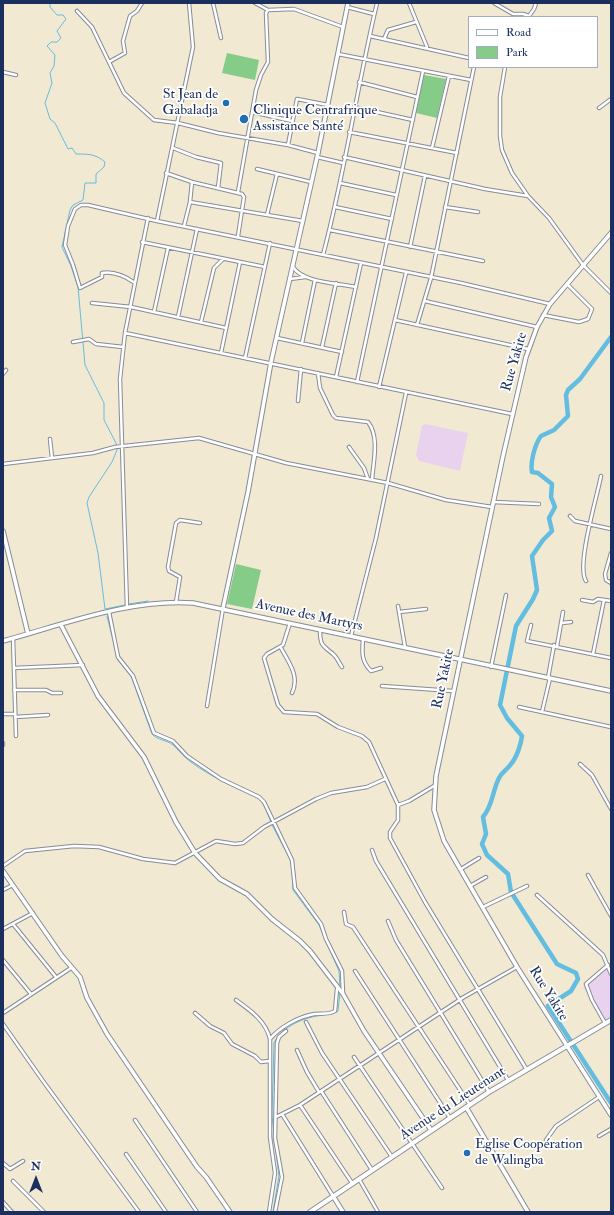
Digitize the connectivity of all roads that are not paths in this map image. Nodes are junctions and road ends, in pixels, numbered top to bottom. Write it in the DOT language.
graph roads {
  1 [pos="142,3"];
  2 [pos="189,3"];
  3 [pos="213,3"];
  4 [pos="255,3"];
  5 [pos="377,3"];
  6 [pos="409,3"];
  7 [pos="494,3"];
  8 [pos="536,3"];
  9 [pos="347,5"];
  10 [pos="268,10"];
  11 [pos="77,11"];
  12 [pos="374,14"];
  13 [pos="526,16"];
  14 [pos="529,16"];
  15 [pos="416,22"];
  16 [pos="343,27"];
  17 [pos="370,36"];
  18 [pos="221,38"];
  19 [pos="384,39"];
  20 [pos="427,48"];
  21 [pos="338,54"];
  22 [pos="468,58"];
  23 [pos="364,59"];
  24 [pos="109,62"];
  25 [pos="474,68"];
  26 [pos="505,68"];
  27 [pos="423,71"];
  28 [pos="3,72"];
  29 [pos="16,75"];
  30 [pos="449,76"];
  31 [pos="471,80"];
  32 [pos="359,82"];
  33 [pos="417,97"];
  34 [pos="611,99"];
  35 [pos="328,105"];
  36 [pos="354,106"];
  37 [pos="599,108"];
  38 [pos="252,112"];
  39 [pos="413,120"];
  40 [pos="292,121"];
  41 [pos="178,123"];
  42 [pos="349,132"];
  43 [pos="247,138"];
  44 [pos="408,143"];
  45 [pos="288,145"];
  46 [pos="173,148"];
  47 [pos="432,148"];
  48 [pos="457,153"];
  49 [pos="317,155"];
  50 [pos="344,157"];
  51 [pos="344,163"];
  52 [pos="257,169"];
  53 [pos="402,170"];
  54 [pos="166,173"];
  55 [pos="277,174"];
  56 [pos="425,176"];
  57 [pos="451,181"];
  58 [pos="192,182"];
  59 [pos="311,182"];
  60 [pos="340,183"];
  61 [pos="218,188"];
  62 [pos="238,192"];
  63 [pos="396,195"];
  64 [pos="528,196"];
  65 [pos="190,202"];
  66 [pos="335,207"];
  67 [pos="445,207"];
  68 [pos="241,211"];
  69 [pos="478,212"];
  70 [pos="267,215"];
  71 [pos="148,218"];
  72 [pos="392,218"];
  73 [pos="157,221"];
  74 [pos="303,221"];
  75 [pos="184,226"];
  76 [pos="197,229"];
  77 [pos="330,230"];
  78 [pos="611,233"];
  79 [pos="238,236"];
  80 [pos="142,242"];
  81 [pos="386,242"];
  82 [pos="270,243"];
  83 [pos="410,247"];
  84 [pos="168,248"];
  85 [pos="297,249"];
  86 [pos="435,252"];
  87 [pos="191,253"];
  88 [pos="323,255"];
  89 [pos="223,259"];
  90 [pos="484,261"];
  91 [pos="240,262"];
  92 [pos="362,264"];
  93 [pos="583,265"];
  94 [pos="265,267"];
  95 [pos="293,267"];
  96 [pos="381,268"];
  97 [pos="406,273"];
  98 [pos="306,277"];
  99 [pos="431,278"];
  100 [pos="290,279"];
  101 [pos="315,280"];
  102 [pos="336,282"];
  103 [pos="135,283"];
  104 [pos="567,284"];
  105 [pos="356,287"];
  106 [pos="611,293"];
  107 [pos="425,301"];
  108 [pos="92,303"];
  109 [pos="550,304"];
  110 [pos="131,307"];
  111 [pos="154,312"];
  112 [pos="543,315"];
  113 [pos="178,317"];
  114 [pos="395,320"];
  115 [pos="201,322"];
  116 [pos="417,325"];
  117 [pos="537,327"];
  118 [pos="226,328"];
  119 [pos="125,333"];
  120 [pos="277,338"];
  121 [pos="73,342"];
  122 [pos="302,343"];
  123 [pos="123,347"];
  124 [pos="322,347"];
  125 [pos="528,349"];
  126 [pos="221,352"];
  127 [pos="342,352"];
  128 [pos="245,358"];
  129 [pos="272,362"];
  130 [pos="301,369"];
  131 [pos="6,370"];
  132 [pos="318,373"];
  133 [pos="3,374"];
  134 [pos="336,377"];
  135 [pos="357,382"];
  136 [pos="380,387"];
  137 [pos="406,393"];
  138 [pos="298,401"];
  139 [pos="512,414"];
  140 [pos="50,439"];
  141 [pos="120,446"];
  142 [pos="349,447"];
  143 [pos="255,454"];
  144 [pos="52,458"];
  145 [pos="3,464"];
  146 [pos="601,476"];
  147 [pos="370,480"];
  148 [pos="388,483"];
  149 [pos="493,502"];
  150 [pos="539,504"];
  151 [pos="492,507"];
  152 [pos="570,516"];
  153 [pos="200,523"];
  154 [pos="590,525"];
  155 [pos="611,529"];
  156 [pos="3,531"];
  157 [pos="611,553"];
  158 [pos="586,581"];
  159 [pos="611,583"];
  160 [pos="506,595"];
  161 [pos="582,600"];
  162 [pos="604,600"];
  163 [pos="611,601"];
  164 [pos="176,602"];
  165 [pos="398,606"];
  166 [pos="127,608"];
  167 [pos="223,608"];
  168 [pos="426,609"];
  169 [pos="109,612"];
  170 [pos="399,612"];
  171 [pos="563,612"];
  172 [pos="571,622"];
  173 [pos="290,623"];
  174 [pos="561,624"];
  175 [pos="61,625"];
  176 [pos="531,625"];
  177 [pos="320,630"];
  178 [pos="28,634"];
  179 [pos="351,636"];
  180 [pos="13,638"];
  181 [pos="363,638"];
  182 [pos="3,640"];
  183 [pos="556,646"];
  184 [pos="281,648"];
  185 [pos="405,648"];
  186 [pos="593,654"];
  187 [pos="611,658"];
  188 [pos="459,660"];
  189 [pos="82,665"];
  190 [pos="342,667"];
  191 [pos="491,667"];
  192 [pos="14,668"];
  193 [pos="381,668"];
  194 [pos="549,678"];
  195 [pos="382,686"];
  196 [pos="14,690"];
  197 [pos="453,691"];
  198 [pos="611,691"];
  199 [pos="61,693"];
  200 [pos="292,693"];
  201 [pos="207,706"];
  202 [pos="519,707"];
  203 [pos="542,712"];
  204 [pos="3,714"];
  205 [pos="15,715"];
  206 [pos="48,715"];
  207 [pos="611,728"];
  208 [pos="16,736"];
  209 [pos="580,764"];
  210 [pos="385,778"];
  211 [pos="434,786"];
  212 [pos="398,805"];
  213 [pos="611,809"];
  214 [pos="272,823"];
  215 [pos="372,850"];
  216 [pos="194,853"];
  217 [pos="480,858"];
  218 [pos="3,866"];
  219 [pos="461,869"];
  220 [pos="3,871"];
  221 [pos="588,875"];
  222 [pos="486,877"];
  223 [pos="12,884"];
  224 [pos="470,886"];
  225 [pos="527,886"];
  226 [pos="3,890"];
  227 [pos="537,895"];
  228 [pos="483,907"];
  229 [pos="344,912"];
  230 [pos="33,914"];
  231 [pos="611,916"];
  232 [pos="388,921"];
  233 [pos="13,924"];
  234 [pos="3,929"];
  235 [pos="3,960"];
  236 [pos="608,965"];
  237 [pos="517,967"];
  238 [pos="71,968"];
  239 [pos="355,971"];
  240 [pos="611,974"];
  241 [pos="56,977"];
  242 [pos="338,989"];
  243 [pos="477,989"];
  244 [pos="31,994"];
  245 [pos="343,994"];
  246 [pos="236,1000"];
  247 [pos="459,1000"];
  248 [pos="4,1011"];
  249 [pos="440,1012"];
  250 [pos="195,1013"];
  251 [pos="611,1020"];
  252 [pos="306,1022"];
  253 [pos="606,1023"];
  254 [pos="3,1024"];
  255 [pos="418,1027"];
  256 [pos="286,1031"];
  257 [pos="270,1039"];
  258 [pos="399,1040"];
  259 [pos="569,1044"];
  260 [pos="297,1050"];
  261 [pos="379,1053"];
  262 [pos="354,1057"];
  263 [pos="269,1061"];
  264 [pos="359,1066"];
  265 [pos="527,1070"];
  266 [pos="340,1078"];
  267 [pos="508,1080"];
  268 [pos="320,1092"];
  269 [pos="489,1092"];
  270 [pos="600,1096"];
  271 [pos="300,1105"];
  272 [pos="468,1106"];
  273 [pos="282,1114"];
  274 [pos="611,1114"];
  275 [pos="276,1118"];
  276 [pos="450,1118"];
  277 [pos="135,1120"];
  278 [pos="611,1129"];
  279 [pos="431,1130"];
  280 [pos="599,1136"];
  281 [pos="546,1140"];
  282 [pos="412,1142"];
  283 [pos="126,1154"];
  284 [pos="392,1156"];
  285 [pos="23,1161"];
  286 [pos="3,1164"];
  287 [pos="372,1170"];
  288 [pos="358,1179"];
  289 [pos="13,1180"];
  290 [pos="352,1183"];
  291 [pos="442,1188"];
  292 [pos="333,1196"];
  293 [pos="3,1202"];
  294 [pos="12,1212"];
  295 [pos="44,1212"];
  296 [pos="139,1212"];
  297 [pos="166,1212"];
  298 [pos="197,1212"];
  299 [pos="230,1212"];
  300 [pos="269,1212"];
  301 [pos="275,1212"];
  302 [pos="310,1212"];
  303 [pos="343,1212"];
  304 [pos="378,1212"];
  305 [pos="528,1212"];
  1 -- 24 [label="street"];
  2 -- 41 [label="street"];
  3 -- 18 [label="street"];
  4 -- 10 [label="street"];
  5 -- 12 [label="street"];
  6 -- 15 [label="street"];
  7 -- 13 [label="street"];
  8 -- 14 [label="street"];
  9 -- 12 [label="street"];
  9 -- 16 [label="street"];
  10 -- 16 [label="street"];
  10 -- 38 [label="street"];
  11 -- 24 [label="street"];
  12 -- 17 [label="street"];
  15 -- 19 [label="street"];
  15 -- 20 [label="street"];
  16 -- 21 [label="street"];
  17 -- 19 [label="street"];
  17 -- 23 [label="street"];
  19 -- 20 [label="street"];
  20 -- 22 [label="street"];
  21 -- 23 [label="street"];
  21 -- 35 [label="street"];
  23 -- 27 [label="street"];
  23 -- 32 [label="street"];
  24 -- 41 [label="street"];
  25 -- 31 [label="street"];
  26 -- 64 [label="street"];
  27 -- 30 [label="street"];
  27 -- 33 [label="street"];
  28 -- 29 [label="street"];
  30 -- 31 [label="street"];
  30 -- 47 [label="street"];
  31 -- 48 [label="street"];
  32 -- 33 [label="street"];
  32 -- 36 [label="street"];
  33 -- 39 [label="street"];
  34 -- 37 [label="street"];
  35 -- 40 [label="street"];
  35 -- 49 [label="street"];
  36 -- 39 [label="street"];
  36 -- 42 [label="street"];
  38 -- 40 [label="street"];
  38 -- 43 [label="street"];
  39 -- 44 [label="street"];
  40 -- 45 [label="street"];
  41 -- 43 [label="street"];
  41 -- 46 [label="street"];
  42 -- 44 [label="street"];
  42 -- 50 [label="street"];
  43 -- 45 [label="street"];
  43 -- 62 [label="street"];
  44 -- 47 [label="street"];
  44 -- 53 [label="street"];
  45 -- 49 [label="street"];
  46 -- 54 [label="street"];
  46 -- 61 [label="street"];
  47 -- 48 [label="street"];
  48 -- 57 [label="street"];
  49 -- 51 [label="street"];
  49 -- 59 [label="street"];
  50 -- 51 [label="street"];
  50 -- 53 [label="street"];
  51 -- 60 [label="street"];
  52 -- 55 [label="street"];
  53 -- 56 [label="street"];
  53 -- 63 [label="street"];
  54 -- 58 [label="street"];
  54 -- 73 [label="street"];
  55 -- 59 [label="street"];
  55 -- 70 [label="street"];
  56 -- 57 [label="street"];
  56 -- 83 [label="street"];
  57 -- 64 [label="street"];
  57 -- 67 [label="street"];
  58 -- 61 [label="street"];
  58 -- 65 [label="street"];
  59 -- 74 [label="street"];
  60 -- 63 [label="street"];
  60 -- 66 [label="street"];
  61 -- 62 [label="street"];
  62 -- 68 [label="street"];
  63 -- 72 [label="street"];
  64 -- 93 [label="street"];
  65 -- 68 [label="street"];
  65 -- 75 [label="street"];
  66 -- 72 [label="street"];
  66 -- 77 [label="street"];
  67 -- 69 [label="street"];
  67 -- 86 [label="street"];
  68 -- 70 [label="street"];
  68 -- 79 [label="street"];
  70 -- 74 [label="street"];
  71 -- 73 [label="street"];
  71 -- 80 [label="street"];
  71 -- 103 [label="street"];
  72 -- 81 [label="street"];
  73 -- 75 [label="street"];
  74 -- 85 [label="street"];
  75 -- 76 [label="street"];
  76 -- 79 [label="street"];
  76 -- 87 [label="street"];
  77 -- 81 [label="street"];
  77 -- 88 [label="street"];
  78 -- 93 [label="street, Rue Yakite"];
  79 -- 82 [label="street"];
  80 -- 84 [label="street"];
  80 -- 103 [label="street"];
  81 -- 83 [label="street"];
  81 -- 96 [label="street"];
  82 -- 85 [label="street"];
  82 -- 94 [label="street"];
  83 -- 86 [label="street"];
  84 -- 87 [label="street"];
  84 -- 111 [label="street"];
  85 -- 88 [label="street"];
  85 -- 95 [label="street"];
  86 -- 90 [label="street"];
  86 -- 99 [label="street"];
  87 -- 89 [label="street"];
  87 -- 113 [label="street"];
  88 -- 92 [label="street"];
  89 -- 91 [label="street"];
  89 -- 115 [label="street"];
  91 -- 94 [label="street"];
  91 -- 118 [label="street"];
  92 -- 96 [label="street"];
  92 -- 105 [label="street"];
  93 -- 104 [label="street, Rue Yakite"];
  93 -- 106 [label="street"];
  94 -- 128 [label="street"];
  95 -- 98 [label="street"];
  95 -- 100 [label="street"];
  96 -- 97 [label="street"];
  96 -- 135 [label="street"];
  97 -- 99 [label="street"];
  97 -- 114 [label="street"];
  98 -- 100 [label="street"];
  98 -- 101 [label="street"];
  99 -- 107 [label="street"];
  99 -- 109 [label="street"];
  100 -- 120 [label="street"];
  101 -- 102 [label="street"];
  101 -- 122 [label="street"];
  102 -- 105 [label="street"];
  102 -- 124 [label="street"];
  103 -- 110 [label="street"];
  104 -- 109 [label="street, Rue Yakite"];
  104 -- 112 [label="street"];
  105 -- 127 [label="street"];
  107 -- 116 [label="street"];
  107 -- 117 [label="street"];
  108 -- 110 [label="street"];
  109 -- 112 [label="street, Rue Yakite"];
  110 -- 111 [label="street"];
  110 -- 119 [label="street"];
  111 -- 113 [label="street"];
  112 -- 117 [label="street, Rue Yakite"];
  113 -- 115 [label="street"];
  114 -- 116 [label="street"];
  114 -- 136 [label="street"];
  115 -- 118 [label="street"];
  116 -- 125 [label="street"];
  117 -- 125 [label="street, Rue Yakite"];
  118 -- 126 [label="street"];
  119 -- 123 [label="street"];
  119 -- 126 [label="street"];
  120 -- 122 [label="street"];
  120 -- 129 [label="street"];
  121 -- 123 [label="street"];
  122 -- 124 [label="street"];
  123 -- 141 [label="street"];
  124 -- 127 [label="street"];
  125 -- 139 [label="street, Rue Yakite"];
  126 -- 128 [label="street"];
  127 -- 134 [label="street"];
  128 -- 129 [label="street"];
  129 -- 130 [label="street"];
  129 -- 143 [label="street"];
  130 -- 132 [label="street"];
  130 -- 138 [label="street"];
  131 -- 133 [label="street"];
  132 -- 134 [label="street"];
  132 -- 147 [label="street"];
  134 -- 135 [label="street"];
  135 -- 136 [label="street"];
  136 -- 137 [label="street"];
  137 -- 139 [label="street"];
  137 -- 148 [label="street"];
  139 -- 149 [label="street, Rue Yakite"];
  140 -- 144 [label="street"];
  141 -- 143 [label="street"];
  141 -- 144 [label="street"];
  141 -- 166 [label="street"];
  142 -- 147 [label="street"];
  143 -- 147 [label="street"];
  143 -- 167 [label="street"];
  144 -- 145 [label="street"];
  146 -- 154 [label="street"];
  147 -- 148 [label="street"];
  148 -- 151 [label="street"];
  148 -- 179 [label="street"];
  149 -- 150 [label="street"];
  149 -- 151 [label="street, Rue Yakite"];
  151 -- 188 [label="street, Rue Yakite"];
  152 -- 154 [label="street"];
  153 -- 164 [label="street"];
  154 -- 155 [label="street"];
  154 -- 158 [label="street"];
  156 -- 178 [label="street"];
  157 -- 159 [label="street"];
  160 -- 191 [label="street"];
  161 -- 162 [label="street"];
  162 -- 163 [label="street"];
  162 -- 186 [label="street"];
  164 -- 166 [label="street, Avenue des Martyrs"];
  164 -- 167 [label="street, Avenue des Martyrs"];
  165 -- 170 [label="street"];
  166 -- 169 [label="street, Avenue des Martyrs"];
  167 -- 173 [label="street, Avenue des Martyrs"];
  167 -- 201 [label="street"];
  168 -- 170 [label="street"];
  169 -- 175 [label="street, Avenue des Martyrs"];
  169 -- 214 [label="street"];
  170 -- 185 [label="street"];
  171 -- 174 [label="street"];
  172 -- 174 [label="street"];
  173 -- 177 [label="street, Avenue des Martyrs"];
  173 -- 184 [label="street"];
  174 -- 183 [label="street"];
  175 -- 178 [label="street, Avenue des Martyrs"];
  175 -- 189 [label="street"];
  176 -- 183 [label="street"];
  177 -- 179 [label="street, Avenue des Martyrs"];
  177 -- 190 [label="street"];
  178 -- 180 [label="street, Avenue des Martyrs"];
  179 -- 181 [label="street, Avenue des Martyrs"];
  180 -- 182 [label="street, Avenue des Martyrs"];
  180 -- 192 [label="street"];
  181 -- 185 [label="street, Avenue des Martyrs"];
  181 -- 193 [label="street"];
  183 -- 186 [label="street"];
  183 -- 194 [label="street"];
  184 -- 200 [label="street"];
  184 -- 210 [label="street"];
  185 -- 188 [label="street, Avenue des Martyrs"];
  186 -- 187 [label="street"];
  188 -- 191 [label="street, Avenue des Martyrs"];
  188 -- 197 [label="street, Rue Yakite"];
  189 -- 192 [label="street"];
  189 -- 216 [label="street"];
  191 -- 194 [label="street, Avenue des Martyrs"];
  192 -- 196 [label="street"];
  194 -- 198 [label="street, Avenue des Martyrs"];
  194 -- 203 [label="street"];
  195 -- 197 [label="street"];
  196 -- 199 [label="street"];
  196 -- 205 [label="street"];
  197 -- 211 [label="street, Rue Yakite"];
  202 -- 203 [label="street"];
  203 -- 207 [label="street"];
  204 -- 205 [label="street"];
  205 -- 206 [label="street"];
  205 -- 208 [label="street"];
  209 -- 213 [label="street"];
  210 -- 212 [label="street"];
  210 -- 214 [label="street"];
  211 -- 212 [label="street"];
  211 -- 219 [label="street, Rue Yakite"];
  212 -- 243 [label="street"];
  214 -- 216 [label="street"];
  214 -- 245 [label="street"];
  215 -- 247 [label="street"];
  216 -- 218 [label="street"];
  216 -- 242 [label="street"];
  217 -- 219 [label="street"];
  219 -- 224 [label="street, Rue Yakite"];
  220 -- 223 [label="street"];
  221 -- 231 [label="street"];
  222 -- 224 [label="street"];
  223 -- 226 [label="street"];
  223 -- 230 [label="street"];
  224 -- 228 [label="street, Rue Yakite"];
  225 -- 228 [label="street"];
  227 -- 236 [label="street"];
  228 -- 237 [label="street, Rue Yakite"];
  229 -- 255 [label="street"];
  230 -- 233 [label="street"];
  230 -- 238 [label="street"];
  232 -- 249 [label="street"];
  233 -- 234 [label="street"];
  233 -- 241 [label="street"];
  235 -- 244 [label="street"];
  236 -- 240 [label="street"];
  236 -- 253 [label="street"];
  237 -- 243 [label="street"];
  237 -- 259 [label="street, Rue Yakite"];
  238 -- 241 [label="street"];
  238 -- 299 [label="street"];
  239 -- 258 [label="street"];
  241 -- 244 [label="street"];
  242 -- 245 [label="street"];
  242 -- 257 [label="street"];
  243 -- 247 [label="street"];
  243 -- 265 [label="street"];
  244 -- 248 [label="street"];
  245 -- 261 [label="street"];
  246 -- 257 [label="street"];
  247 -- 249 [label="street"];
  247 -- 267 [label="street"];
  249 -- 255 [label="street"];
  249 -- 269 [label="street"];
  250 -- 263 [label="street"];
  251 -- 253 [label="main road, Avenue du Lieutenant"];
  252 -- 266 [label="street"];
  253 -- 259 [label="main road, Avenue du Lieutenant"];
  254 -- 296 [label="street"];
  255 -- 258 [label="street"];
  255 -- 272 [label="street"];
  256 -- 275 [label="street"];
  257 -- 263 [label="street"];
  258 -- 261 [label="street"];
  258 -- 276 [label="street"];
  259 -- 265 [label="main road, Avenue du Lieutenant"];
  259 -- 270 [label="street, Rue Yakite"];
  260 -- 268 [label="street"];
  261 -- 264 [label="street"];
  261 -- 279 [label="street"];
  262 -- 264 [label="street"];
  263 -- 300 [label="street"];
  264 -- 266 [label="street"];
  264 -- 282 [label="street"];
  265 -- 267 [label="main road, Avenue du Lieutenant"];
  266 -- 268 [label="street"];
  266 -- 284 [label="street"];
  267 -- 269 [label="main road, Avenue du Lieutenant"];
  268 -- 271 [label="street"];
  268 -- 287 [label="street"];
  269 -- 272 [label="main road, Avenue du Lieutenant"];
  270 -- 274 [label="street, Rue Yakite"];
  270 -- 281 [label="street"];
  271 -- 273 [label="street"];
  271 -- 290 [label="street"];
  272 -- 276 [label="main road, Avenue du Lieutenant"];
  272 -- 305 [label="street"];
  273 -- 275 [label="street"];
  273 -- 292 [label="street"];
  275 -- 301 [label="street"];
  276 -- 279 [label="main road, Avenue du Lieutenant"];
  277 -- 298 [label="street"];
  278 -- 280 [label="street"];
  279 -- 282 [label="main road, Avenue du Lieutenant"];
  282 -- 284 [label="main road, Avenue du Lieutenant"];
  282 -- 291 [label="street"];
  283 -- 297 [label="street"];
  284 -- 287 [label="main road, Avenue du Lieutenant"];
  285 -- 286 [label="street"];
  287 -- 288 [label="main road, Avenue du Lieutenant"];
  288 -- 290 [label="main road, Avenue du Lieutenant"];
  288 -- 304 [label="street"];
  289 -- 295 [label="street"];
  290 -- 292 [label="main road, Avenue du Lieutenant"];
  292 -- 302 [label="main road, Avenue du Lieutenant"];
  292 -- 303 [label="street"];
  293 -- 294 [label="street"];
}
